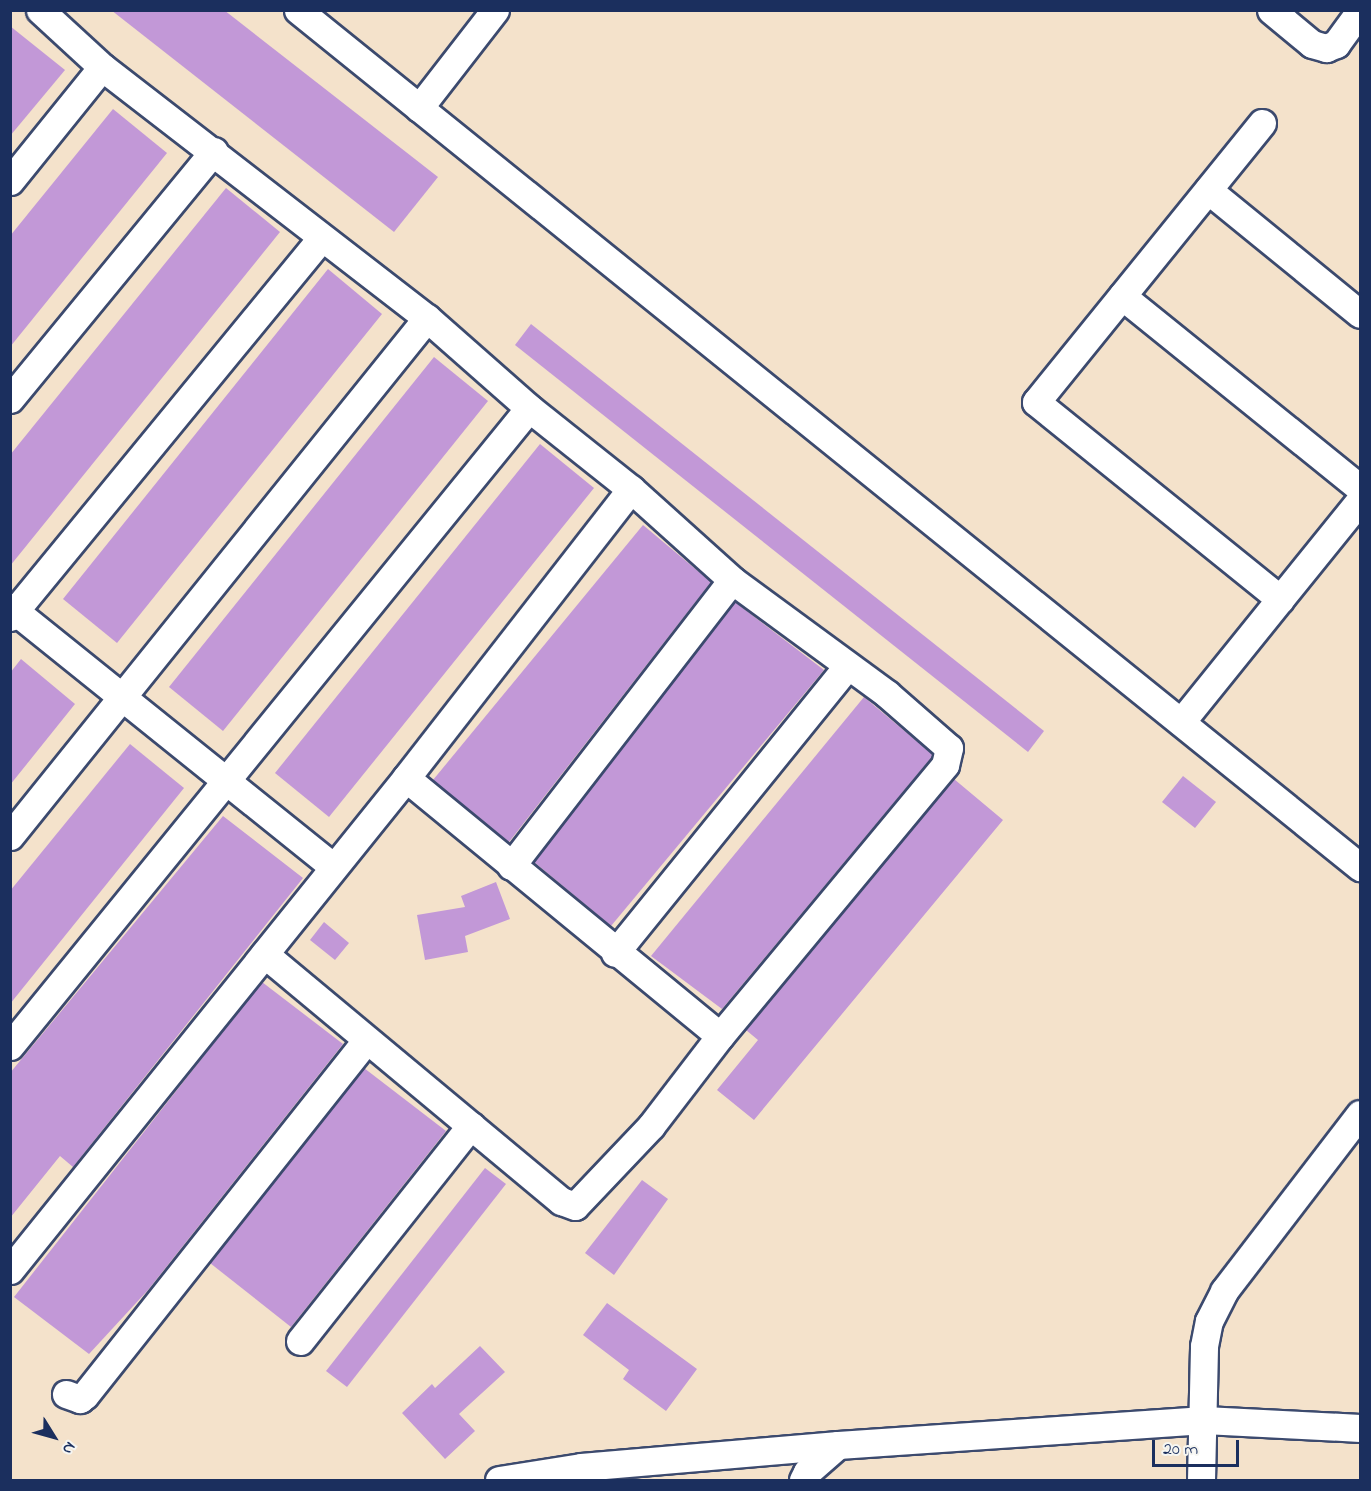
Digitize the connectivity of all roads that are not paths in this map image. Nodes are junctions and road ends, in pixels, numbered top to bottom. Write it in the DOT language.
graph roads {
  1 [pos="40,10"];
  2 [pos="298,10"];
  3 [pos="495,10"];
  4 [pos="1270,10"];
  5 [pos="1360,11"];
  6 [pos="102,67"];
  7 [pos="419,108"];
  8 [pos="1262,123"];
  9 [pos="214,151"];
  10 [pos="10,181"];
  11 [pos="1208,190"];
  12 [pos="321,238"];
  13 [pos="1122,296"];
  14 [pos="1360,314"];
  15 [pos="427,318"];
  16 [pos="10,399"];
  17 [pos="529,408"];
  18 [pos="1360,488"];
  19 [pos="631,489"];
  20 [pos="1360,500"];
  21 [pos="732,580"];
  22 [pos="1280,599"];
  23 [pos="12,612"];
  24 [pos="848,665"];
  25 [pos="121,698"];
  26 [pos="1181,722"];
  27 [pos="406,778"];
  28 [pos="228,782"];
  29 [pos="10,836"];
  30 [pos="511,866"];
  31 [pos="333,867"];
  32 [pos="1360,867"];
  33 [pos="615,953"];
  34 [pos="265,954"];
  35 [pos="720,1036"];
  36 [pos="366,1041"];
  37 [pos="10,1046"];
  38 [pos="1360,1114"];
  39 [pos="471,1125"];
  40 [pos="10,1270"];
  41 [pos="300,1341"];
  42 [pos="66,1394"];
  43 [pos="1204,1420"];
  44 [pos="1360,1428"];
  45 [pos="838,1445"];
  46 [pos="808,1478"];
  47 [pos="499,1480"];
  48 [pos="1201,1480"];
  1 -- 6 [label="street"];
  2 -- 7 [label="street"];
  3 -- 7 [label="street"];
  4 -- 5 [label="street"];
  6 -- 9 [label="street"];
  6 -- 10 [label="street"];
  7 -- 26 [label="street"];
  8 -- 11 [label="street"];
  9 -- 12 [label="street"];
  9 -- 16 [label="street"];
  11 -- 13 [label="street"];
  11 -- 14 [label="street"];
  12 -- 15 [label="street"];
  12 -- 23 [label="street"];
  13 -- 18 [label="street"];
  13 -- 22 [label="street"];
  15 -- 17 [label="street"];
  15 -- 25 [label="street"];
  17 -- 19 [label="street"];
  17 -- 28 [label="street"];
  19 -- 21 [label="street"];
  19 -- 27 [label="street"];
  20 -- 22 [label="street"];
  21 -- 24 [label="street"];
  21 -- 30 [label="street"];
  22 -- 26 [label="street"];
  23 -- 25 [label="street"];
  24 -- 33 [label="street"];
  24 -- 35 [label="street"];
  25 -- 28 [label="street"];
  25 -- 29 [label="street"];
  26 -- 32 [label="street"];
  27 -- 30 [label="street"];
  27 -- 31 [label="street"];
  28 -- 31 [label="street"];
  28 -- 37 [label="street"];
  30 -- 33 [label="street"];
  31 -- 34 [label="street"];
  33 -- 35 [label="street"];
  34 -- 36 [label="street"];
  34 -- 40 [label="street"];
  35 -- 39 [label="street"];
  36 -- 39 [label="street"];
  36 -- 42 [label="street"];
  38 -- 43 [label="street"];
  39 -- 41 [label="street"];
  43 -- 44 [label="street"];
  43 -- 45 [label="street"];
  43 -- 48 [label="street"];
  45 -- 46 [label="street"];
  45 -- 47 [label="street"];
}
